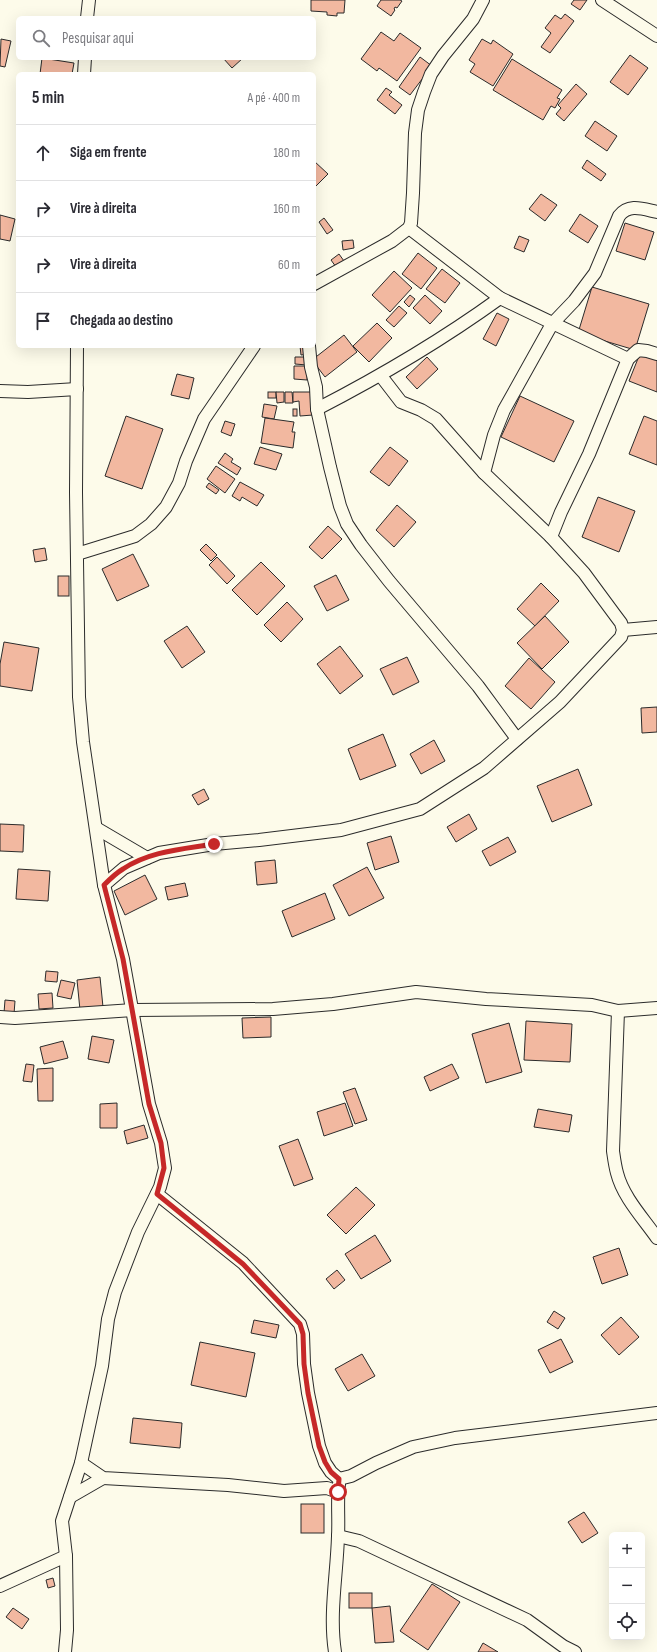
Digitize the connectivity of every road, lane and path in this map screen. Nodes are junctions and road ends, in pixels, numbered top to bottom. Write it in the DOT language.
graph roads {
  1 [pos="89,0"];
  2 [pos="483,0"];
  3 [pos="602,0"];
  4 [pos="87,16"];
  5 [pos="657,36"];
  6 [pos="85,60"];
  7 [pos="84,72"];
  8 [pos="657,212"];
  9 [pos="409,228"];
  10 [pos="316,283"];
  11 [pos="500,298"];
  12 [pos="552,324"];
  13 [pos="77,348"];
  14 [pos="253,348"];
  15 [pos="309,348"];
  16 [pos="657,354"];
  17 [pos="628,359"];
  18 [pos="381,376"];
  19 [pos="77,389"];
  20 [pos="0,391"];
  21 [pos="317,409"];
  22 [pos="484,473"];
  23 [pos="551,537"];
  24 [pos="77,554"];
  25 [pos="657,627"];
  26 [pos="623,630"];
  27 [pos="517,739"];
  28 [pos="96,828"];
  29 [pos="147,858"];
  30 [pos="104,885"];
  31 [pos="657,1008"];
  32 [pos="133,1010"];
  33 [pos="618,1010"];
  34 [pos="0,1017"];
  35 [pos="157,1194"];
  36 [pos="657,1238"];
  37 [pos="657,1413"];
  38 [pos="81,1463"];
  39 [pos="103,1478"];
  40 [pos="339,1479"];
  41 [pos="338,1492"];
  42 [pos="70,1497"];
  43 [pos="338,1536"];
  44 [pos="66,1556"];
  45 [pos="0,1586"];
  46 [pos="65,1652"];
  47 [pos="335,1652"];
  48 [pos="575,1652"];
  1 -- 4 [label="street"];
  2 -- 9 [label="street"];
  3 -- 5 [label="street"];
  6 -- 7 [label="street"];
  8 -- 12 [label="street"];
  9 -- 10 [label="street"];
  9 -- 11 [label="street"];
  11 -- 12 [label="street"];
  11 -- 18 [label="street"];
  12 -- 17 [label="street"];
  12 -- 22 [label="street"];
  13 -- 19 [label="street"];
  14 -- 24 [label="street"];
  15 -- 21 [label="street"];
  16 -- 17 [label="street"];
  17 -- 23 [label="street"];
  18 -- 21 [label="street"];
  18 -- 22 [label="street"];
  19 -- 20 [label="street"];
  19 -- 24 [label="street"];
  21 -- 27 [label="street"];
  22 -- 23 [label="street"];
  23 -- 26 [label="street"];
  24 -- 28 [label="street"];
  25 -- 26 [label="street"];
  26 -- 27 [label="street"];
  27 -- 29 [label="street"];
  28 -- 29 [label="street"];
  28 -- 30 [label="street"];
  29 -- 30 [label="street"];
  30 -- 32 [label="street"];
  31 -- 33 [label="street"];
  32 -- 33 [label="street"];
  32 -- 34 [label="street"];
  32 -- 35 [label="street"];
  33 -- 36 [label="street"];
  35 -- 38 [label="street"];
  35 -- 40 [label="street"];
  37 -- 40 [label="street"];
  38 -- 39 [label="street"];
  38 -- 42 [label="street"];
  39 -- 41 [label="street"];
  39 -- 42 [label="street"];
  40 -- 41 [label="street"];
  41 -- 43 [label="street"];
  42 -- 44 [label="street"];
  43 -- 47 [label="street"];
  43 -- 48 [label="street"];
  44 -- 45 [label="street"];
  44 -- 46 [label="street"];
}
